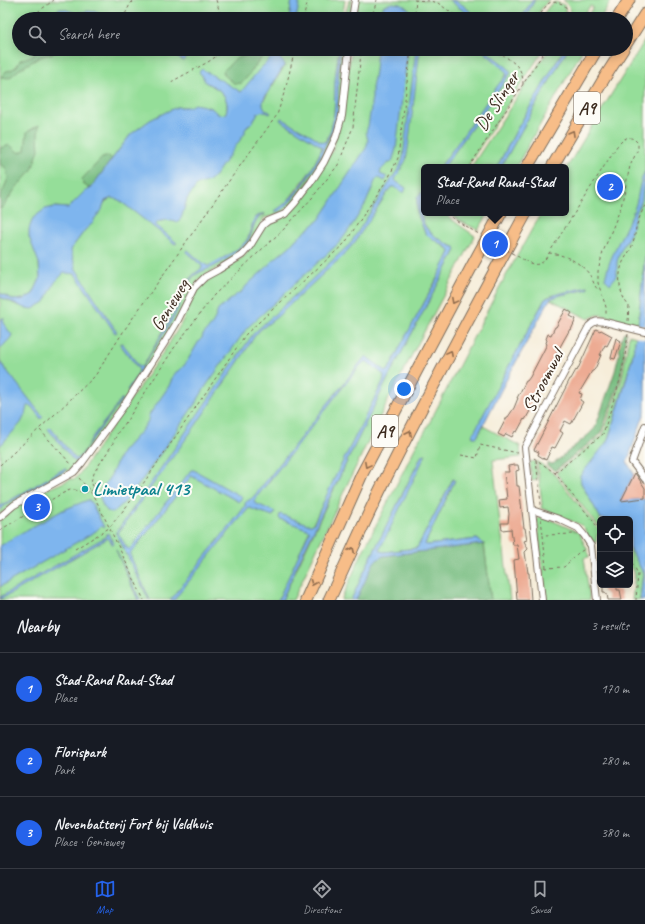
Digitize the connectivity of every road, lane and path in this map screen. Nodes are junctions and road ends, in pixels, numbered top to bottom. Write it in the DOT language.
graph roads {
  1 [pos="54,0"];
  2 [pos="134,0"];
  3 [pos="216,0"];
  4 [pos="308,0"];
  5 [pos="355,0"];
  6 [pos="378,0"];
  7 [pos="415,0"];
  8 [pos="620,0"];
  9 [pos="630,0"];
  10 [pos="38,12"];
  11 [pos="127,12"];
  12 [pos="220,12"];
  13 [pos="305,12"];
  14 [pos="353,12"];
  15 [pos="374,12"];
  16 [pos="414,12"];
  17 [pos="450,12"];
  18 [pos="542,12"];
  19 [pos="568,12"];
  20 [pos="614,12"];
  21 [pos="622,12"];
  22 [pos="645,14"];
  23 [pos="633,33"];
  24 [pos="217,56"];
  25 [pos="293,56"];
  26 [pos="348,56"];
  27 [pos="360,56"];
  28 [pos="410,56"];
  29 [pos="506,56"];
  30 [pos="541,56"];
  31 [pos="592,56"];
  32 [pos="619,56"];
  33 [pos="171,82"];
  34 [pos="523,84"];
  35 [pos="471,164"];
  36 [pos="529,164"];
  37 [pos="554,164"];
  38 [pos="645,205"];
  39 [pos="450,216"];
  40 [pos="499,216"];
  41 [pos="524,216"];
  42 [pos="549,253"];
  43 [pos="600,290"];
  44 [pos="605,322"];
  45 [pos="629,328"];
  46 [pos="645,332"];
  47 [pos="645,426"];
  48 [pos="39,429"];
  49 [pos="526,453"];
  50 [pos="461,455"];
  51 [pos="0,465"];
  52 [pos="75,471"];
  53 [pos="555,473"];
  54 [pos="645,479"];
  55 [pos="95,482"];
  56 [pos="94,489"];
  57 [pos="90,491"];
  58 [pos="532,510"];
  59 [pos="540,513"];
  60 [pos="0,518"];
  61 [pos="597,526"];
  62 [pos="109,528"];
  63 [pos="0,530"];
  64 [pos="583,534"];
  65 [pos="543,535"];
  66 [pos="75,549"];
  67 [pos="586,549"];
  68 [pos="633,564"];
  69 [pos="329,599"];
  70 [pos="144,600"];
  71 [pos="306,600"];
  72 [pos="542,600"];
  73 [pos="597,600"];
  74 [pos="636,600"];
  1 -- 10 [label="path"];
  2 -- 11 [label="path"];
  3 -- 12 [label="path"];
  4 -- 13 [label="path"];
  5 -- 14 [label="street"];
  6 -- 15 [label="path"];
  7 -- 16 [label="path"];
  7 -- 17 [label="path"];
  8 -- 20 [label="highway"];
  9 -- 21 [label="highway"];
  18 -- 19 [label="path"];
  22 -- 23 [label="highway"];
  24 -- 33 [label="path"];
  25 -- 48 [label="path"];
  26 -- 52 [label="street, Genieweg"];
  27 -- 56 [label="path"];
  28 -- 62 [label="path"];
  29 -- 34 [label="path"];
  30 -- 34 [label="path, De Slinger"];
  31 -- 36 [label="highway, A9"];
  37 -- 32 [label="highway, A9, one-way"];
  34 -- 35 [label="path, De Slinger"];
  38 -- 45 [label="path"];
  39 -- 42 [label="path, bridge"];
  40 -- 71 [label="highway, A9, one-way"];
  69 -- 41 [label="highway, A9, one-way"];
  42 -- 43 [label="path"];
  42 -- 43 [label="path"];
  43 -- 44 [label="path"];
  44 -- 45 [label="street"];
  44 -- 49 [label="street, Stroomwal"];
  45 -- 46 [label="street"];
  45 -- 53 [label="path"];
  47 -- 54 [label="street"];
  48 -- 51 [label="path"];
  48 -- 52 [label="path"];
  49 -- 50 [label="path"];
  49 -- 58 [label="street, Stroomwal"];
  52 -- 57 [label="path"];
  52 -- 60 [label="street, Genieweg"];
  53 -- 59 [label="path"];
  53 -- 61 [label="path"];
  55 -- 56 [label="path"];
  56 -- 57 [label="path"];
  57 -- 62 [label="path"];
  57 -- 63 [label="path"];
  58 -- 59 [label="street"];
  58 -- 72 [label="street, Stroomwal"];
  59 -- 64 [label="street"];
  59 -- 65 [label="path"];
  62 -- 66 [label="path"];
  62 -- 70 [label="path"];
  64 -- 65 [label="path"];
  64 -- 73 [label="street"];
  65 -- 67 [label="path"];
  68 -- 74 [label="path"];
}
